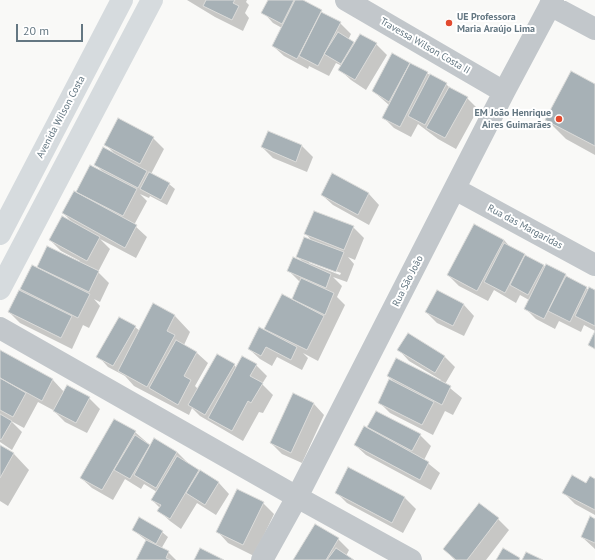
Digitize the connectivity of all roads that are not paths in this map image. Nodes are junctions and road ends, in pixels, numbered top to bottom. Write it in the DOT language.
graph roads {
  1 [pos="122,0"];
  2 [pos="152,0"];
  3 [pos="346,0"];
  4 [pos="551,3"];
  5 [pos="595,29"];
  6 [pos="504,92"];
  7 [pos="455,189"];
  8 [pos="0,234"];
  9 [pos="595,265"];
  10 [pos="0,289"];
  11 [pos="0,328"];
  12 [pos="297,497"];
  13 [pos="262,560"];
  14 [pos="411,560"];
  1 -- 8 [label="street, Avenida Wilson Costa"];
  2 -- 10 [label="street"];
  3 -- 6 [label="street, Travessa Wilson Costa II"];
  4 -- 5 [label="street"];
  4 -- 6 [label="street, Rua São João"];
  6 -- 7 [label="street, Rua São João"];
  7 -- 9 [label="street, Rua das Margaridas"];
  7 -- 12 [label="street, Rua São João"];
  11 -- 12 [label="street"];
  12 -- 13 [label="street, Rua São João"];
  12 -- 14 [label="street"];
}
